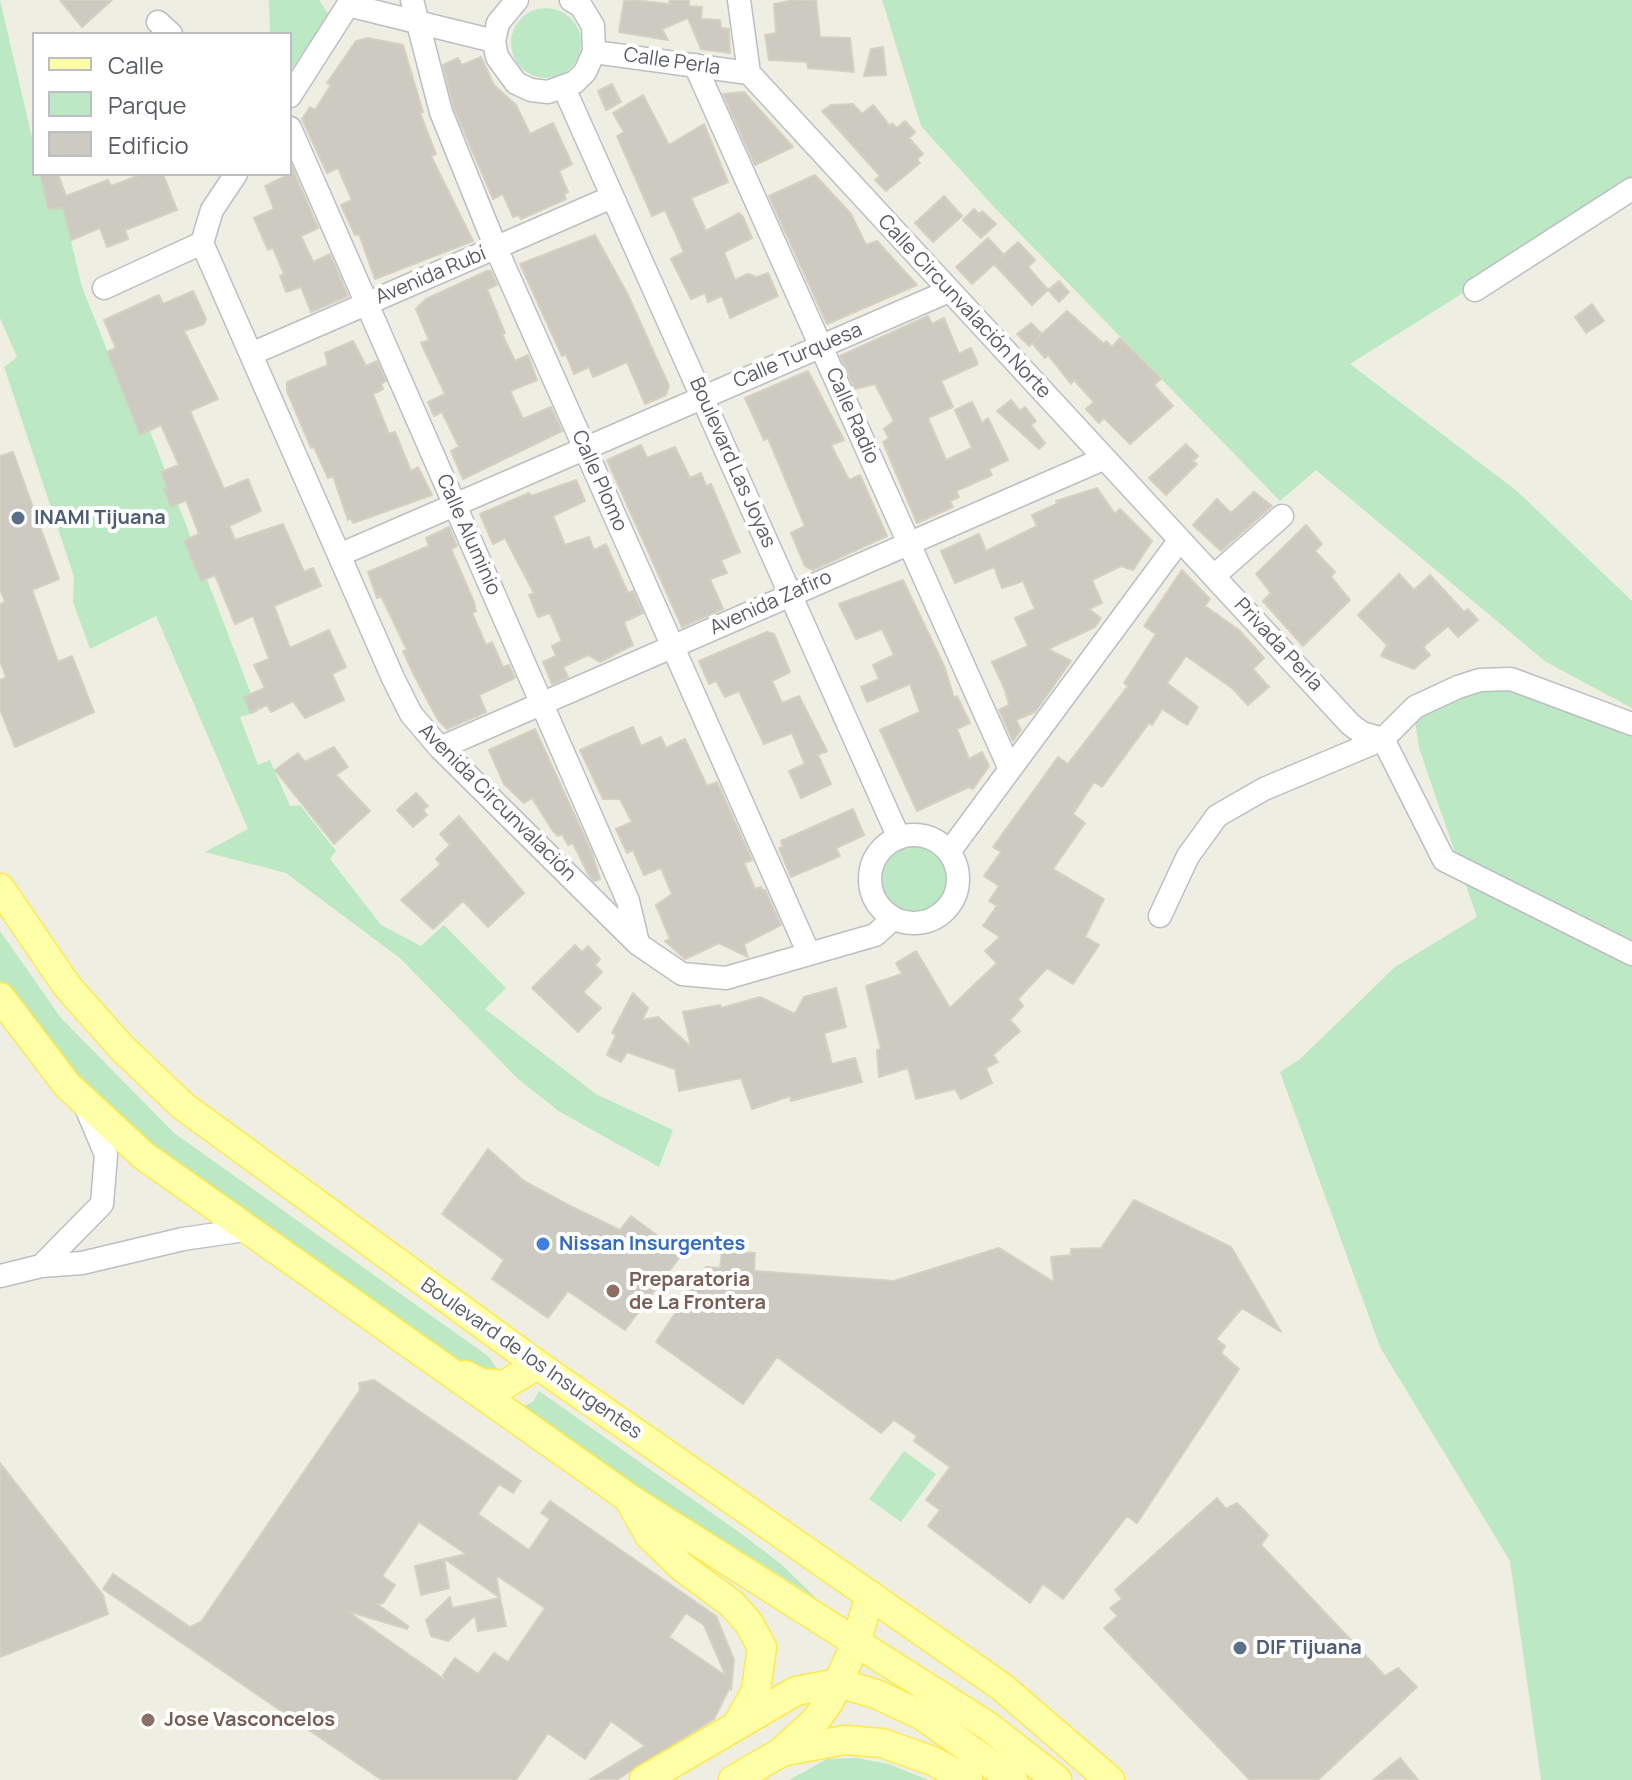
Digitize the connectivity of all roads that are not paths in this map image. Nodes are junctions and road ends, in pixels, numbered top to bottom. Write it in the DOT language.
graph roads {
  1 [pos="517,0"];
  2 [pos="571,0"];
  3 [pos="739,0"];
  4 [pos="346,3"];
  5 [pos="414,11"];
  6 [pos="494,41"];
  7 [pos="594,52"];
  8 [pos="695,65"];
  9 [pos="749,73"];
  10 [pos="564,88"];
  11 [pos="292,93"];
  12 [pos="292,133"];
  13 [pos="229,176"];
  14 [pos="1632,189"];
  15 [pos="612,197"];
  16 [pos="202,243"];
  17 [pos="496,248"];
  18 [pos="104,288"];
  19 [pos="1475,290"];
  20 [pos="949,291"];
  21 [pos="367,304"];
  22 [pos="821,347"];
  23 [pos="251,354"];
  24 [pos="702,398"];
  25 [pos="585,448"];
  26 [pos="1103,459"];
  27 [pos="455,505"];
  28 [pos="1282,516"];
  29 [pos="1179,541"];
  30 [pos="909,543"];
  31 [pos="339,555"];
  32 [pos="1214,576"];
  33 [pos="791,595"];
  34 [pos="673,647"];
  35 [pos="542,704"];
  36 [pos="1632,724"];
  37 [pos="1383,739"];
  38 [pos="440,748"];
  39 [pos="1009,767"];
  40 [pos="899,838"];
  41 [pos="949,852"];
  42 [pos="0,888"];
  43 [pos="1160,916"];
  44 [pos="894,918"];
  45 [pos="638,944"];
  46 [pos="809,954"];
  47 [pos="1632,954"];
  48 [pos="0,997"];
  49 [pos="84,1102"];
  50 [pos="245,1230"];
  51 [pos="41,1266"];
  52 [pos="0,1276"];
  53 [pos="404,1342"];
  54 [pos="538,1365"];
  55 [pos="627,1497"];
  56 [pos="870,1595"];
  57 [pos="856,1643"];
  58 [pos="838,1683"];
  59 [pos="738,1723"];
  60 [pos="780,1753"];
  61 [pos="644,1780"];
  62 [pos="733,1780"];
  63 [pos="968,1780"];
  64 [pos="1013,1780"];
  65 [pos="1057,1780"];
  66 [pos="1110,1780"];
  1 -- 6 [label="street"];
  2 -- 7 [label="street"];
  3 -- 9 [label="street"];
  4 -- 5 [label="street"];
  4 -- 11 [label="street"];
  5 -- 6 [label="street"];
  5 -- 17 [label="street, Calle Plomo"];
  6 -- 10 [label="street"];
  7 -- 8 [label="street, Calle Perla"];
  7 -- 10 [label="street"];
  8 -- 9 [label="street, Calle Perla"];
  8 -- 22 [label="street, Calle Radio"];
  9 -- 20 [label="street, Calle Circunvalación Norte"];
  10 -- 15 [label="street, Boulevard Las Joyas"];
  12 -- 21 [label="street, Calle Aluminio"];
  13 -- 16 [label="street"];
  14 -- 19 [label="street"];
  15 -- 17 [label="street, Avenida Rubí"];
  15 -- 24 [label="street, Boulevard Las Joyas"];
  16 -- 18 [label="street"];
  16 -- 23 [label="street, Avenida Circunvalación"];
  17 -- 21 [label="street, Avenida Rubí"];
  17 -- 25 [label="street, Calle Plomo"];
  20 -- 22 [label="street, Calle Turquesa"];
  20 -- 26 [label="street, Calle Circunvalación Norte"];
  21 -- 23 [label="street, Avenida Rubí"];
  21 -- 27 [label="street, Calle Aluminio"];
  22 -- 24 [label="street, Calle Turquesa"];
  22 -- 30 [label="street, Calle Radio"];
  23 -- 31 [label="street, Avenida Circunvalación"];
  24 -- 25 [label="street, Calle Turquesa"];
  24 -- 33 [label="street, Boulevard Las Joyas"];
  25 -- 27 [label="street, Calle Turquesa"];
  25 -- 34 [label="street, Calle Plomo"];
  26 -- 29 [label="street, Calle Circunvalación Norte"];
  26 -- 30 [label="street, Avenida Zafiro"];
  27 -- 31 [label="street, Calle Turquesa"];
  27 -- 35 [label="street, Calle Aluminio"];
  28 -- 32 [label="street"];
  29 -- 32 [label="street, Privada Perla"];
  29 -- 39 [label="street"];
  30 -- 33 [label="street, Avenida Zafiro"];
  30 -- 39 [label="street, Calle Radio"];
  31 -- 38 [label="street, Avenida Circunvalación"];
  32 -- 37 [label="street, Privada Perla"];
  33 -- 34 [label="street, Avenida Zafiro"];
  33 -- 40 [label="street, Boulevard Las Joyas"];
  34 -- 35 [label="street, Avenida Zafiro"];
  34 -- 46 [label="street, Calle Plomo"];
  35 -- 38 [label="street, Avenida Zafiro"];
  35 -- 45 [label="street, Calle Aluminio"];
  36 -- 37 [label="street"];
  37 -- 43 [label="street"];
  37 -- 47 [label="street"];
  38 -- 45 [label="street, Avenida Circunvalación"];
  39 -- 41 [label="street"];
  40 -- 41 [label="street"];
  40 -- 44 [label="street"];
  41 -- 44 [label="street"];
  42 -- 54 [label="main road, Boulevard de los Insurgentes"];
  44 -- 46 [label="street, Avenida Circunvalación"];
  45 -- 46 [label="street, Avenida Circunvalación"];
  48 -- 49 [label="main road"];
  49 -- 50 [label="main road"];
  49 -- 51 [label="street"];
  50 -- 51 [label="street"];
  50 -- 53 [label="main road"];
  51 -- 52 [label="street"];
  53 -- 54 [label="main road"];
  53 -- 55 [label="main road"];
  54 -- 56 [label="main road, Boulevard de los Insurgentes"];
  55 -- 57 [label="main road"];
  55 -- 59 [label="main road"];
  56 -- 57 [label="main road"];
  56 -- 66 [label="main road, Boulevard de los Insurgentes"];
  57 -- 58 [label="main road"];
  57 -- 65 [label="main road"];
  58 -- 59 [label="main road"];
  58 -- 60 [label="main road"];
  58 -- 64 [label="main road"];
  59 -- 61 [label="main road"];
  60 -- 62 [label="main road"];
  60 -- 63 [label="main road"];
}
